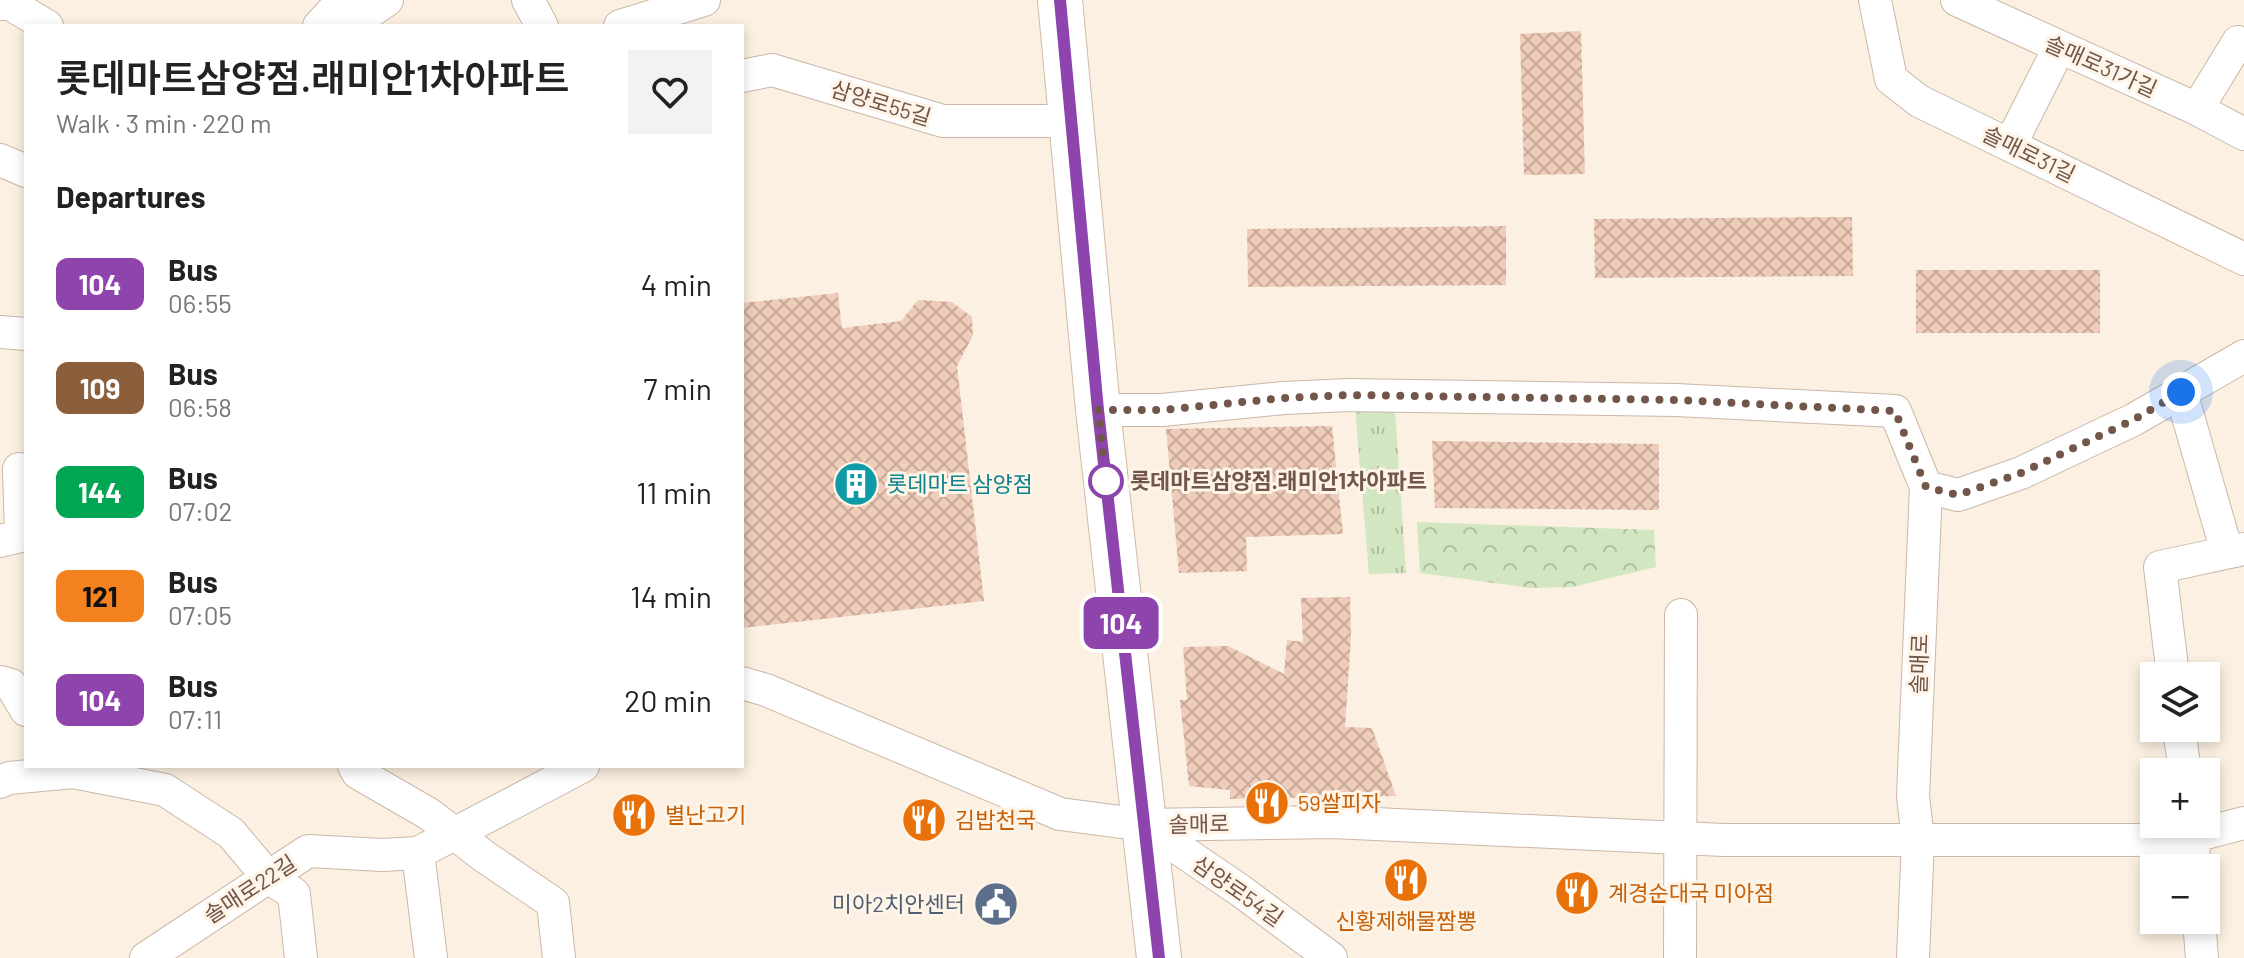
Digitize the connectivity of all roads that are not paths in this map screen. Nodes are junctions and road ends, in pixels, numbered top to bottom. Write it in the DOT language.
graph roads {
  1 [pos="343,0"];
  2 [pos="387,0"];
  3 [pos="528,0"];
  4 [pos="704,0"];
  5 [pos="1060,0"];
  6 [pos="1875,0"];
  7 [pos="1957,0"];
  8 [pos="0,4"];
  9 [pos="44,24"];
  10 [pos="321,24"];
  11 [pos="352,24"];
  12 [pos="541,24"];
  13 [pos="626,24"];
  14 [pos="2241,43"];
  15 [pos="2059,48"];
  16 [pos="744,76"];
  17 [pos="2197,109"];
  18 [pos="1071,121"];
  19 [pos="2244,134"];
  20 [pos="2010,145"];
  21 [pos="0,160"];
  22 [pos="24,170"];
  23 [pos="2244,259"];
  24 [pos="0,332"];
  25 [pos="24,334"];
  26 [pos="2244,356"];
  27 [pos="2181,392"];
  28 [pos="1098,410"];
  29 [pos="15,469"];
  30 [pos="1926,487"];
  31 [pos="0,541"];
  32 [pos="2236,550"];
  33 [pos="1681,615"];
  34 [pos="2171,662"];
  35 [pos="0,682"];
  36 [pos="744,684"];
  37 [pos="24,707"];
  38 [pos="355,768"];
  39 [pos="579,768"];
  40 [pos="38,771"];
  41 [pos="0,782"];
  42 [pos="2244,823"];
  43 [pos="1144,825"];
  44 [pos="454,833"];
  45 [pos="1682,838"];
  46 [pos="1918,840"];
  47 [pos="2193,843"];
  48 [pos="418,853"];
  49 [pos="268,877"];
  50 [pos="2200,934"];
  51 [pos="146,958"];
  52 [pos="301,958"];
  53 [pos="431,958"];
  54 [pos="559,958"];
  55 [pos="1159,958"];
  56 [pos="1331,958"];
  57 [pos="1680,958"];
  58 [pos="1913,958"];
  59 [pos="2202,958"];
  1 -- 10 [label="street"];
  2 -- 11 [label="street"];
  3 -- 12 [label="street"];
  4 -- 13 [label="street"];
  5 -- 18 [label="main road"];
  6 -- 20 [label="street, 솔매로31길"];
  7 -- 15 [label="street, 솔매로31가길"];
  8 -- 9 [label="street"];
  14 -- 17 [label="street"];
  15 -- 17 [label="street, 솔매로31가길"];
  15 -- 20 [label="street"];
  16 -- 18 [label="street, 삼양로55길"];
  17 -- 19 [label="street, 솔매로31가길"];
  18 -- 28 [label="main road"];
  20 -- 23 [label="street, 솔매로31길"];
  21 -- 22 [label="street"];
  24 -- 25 [label="street"];
  26 -- 27 [label="street"];
  27 -- 30 [label="street"];
  27 -- 32 [label="street"];
  28 -- 30 [label="street"];
  28 -- 43 [label="main road"];
  29 -- 31 [label="street"];
  30 -- 46 [label="street, 솔매로"];
  32 -- 34 [label="street"];
  33 -- 45 [label="street"];
  35 -- 37 [label="street"];
  36 -- 43 [label="street, 솔매로"];
  38 -- 44 [label="street"];
  39 -- 44 [label="street, 솔매로22길"];
  40 -- 41 [label="street"];
  40 -- 49 [label="street"];
  42 -- 47 [label="street, 솔매로"];
  43 -- 45 [label="street, 솔매로"];
  43 -- 55 [label="main road"];
  43 -- 56 [label="street, 삼양로54길"];
  44 -- 48 [label="street, 솔매로22길"];
  44 -- 54 [label="street"];
  45 -- 46 [label="street, 솔매로"];
  45 -- 57 [label="street"];
  46 -- 47 [label="street, 솔매로"];
  46 -- 58 [label="street"];
  48 -- 49 [label="street, 솔매로22길"];
  48 -- 53 [label="street"];
  49 -- 51 [label="street, 솔매로22길"];
  49 -- 52 [label="street"];
  50 -- 59 [label="street"];
}
